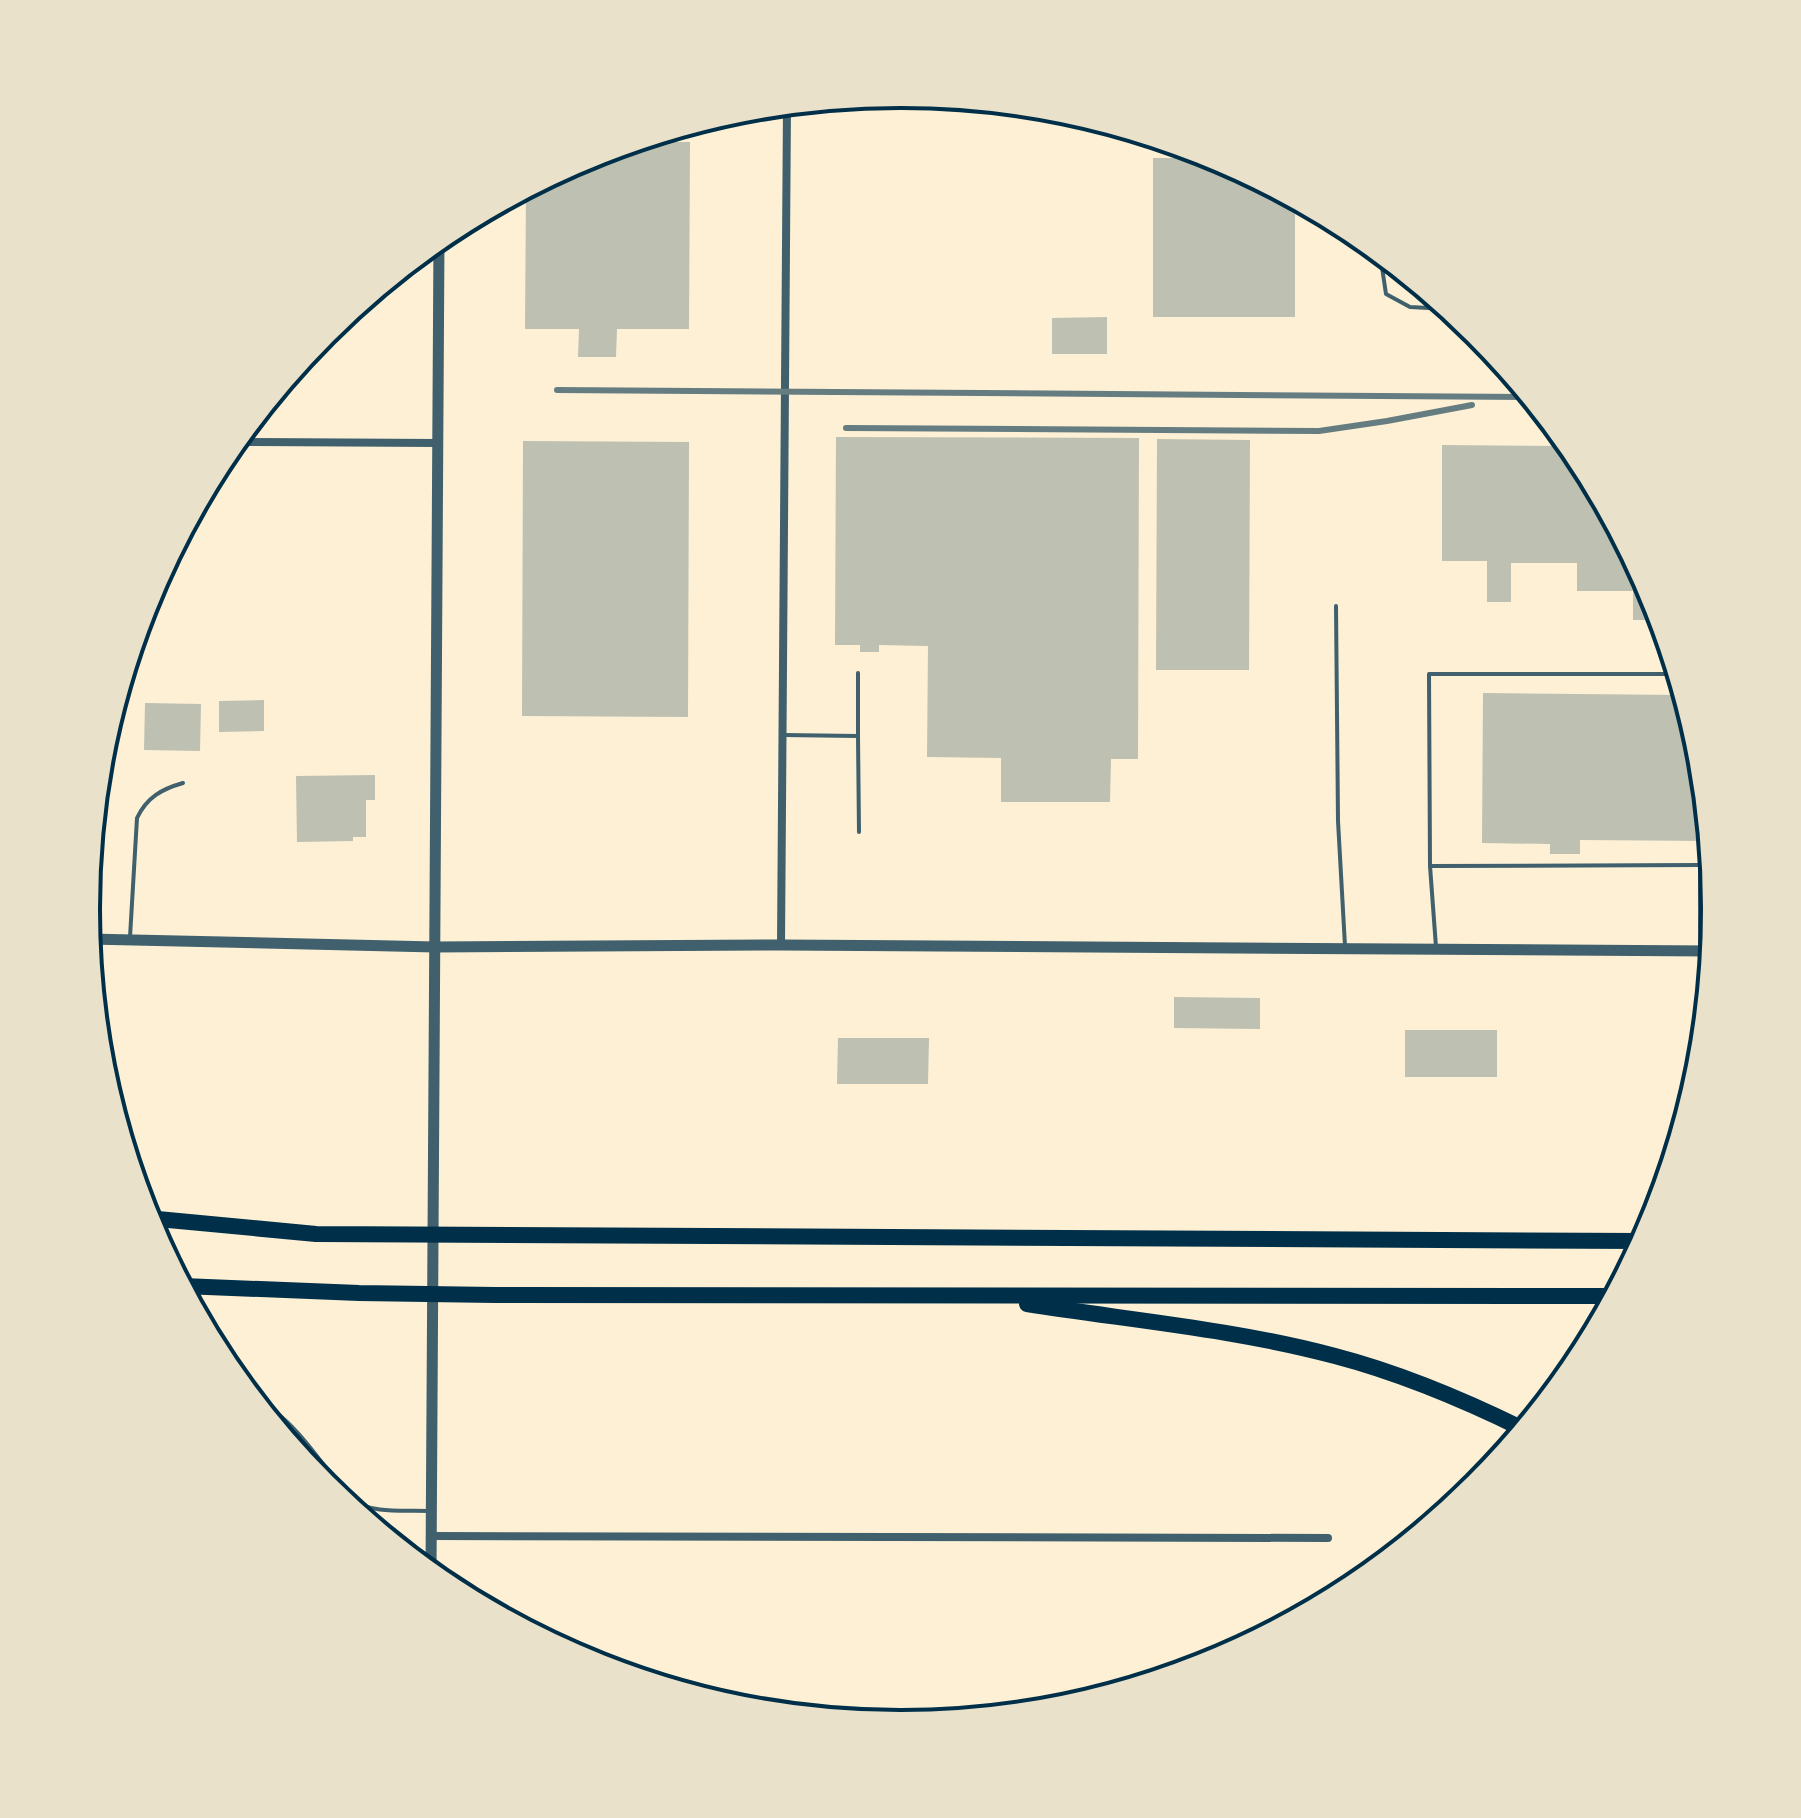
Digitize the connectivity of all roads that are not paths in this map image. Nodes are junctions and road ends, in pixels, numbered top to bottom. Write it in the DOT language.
graph roads {
  1 [pos="787,117"];
  2 [pos="436,257"];
  3 [pos="1382,270"];
  4 [pos="1429,308"];
  5 [pos="251,442"];
  6 [pos="438,443"];
  7 [pos="1336,606"];
  8 [pos="858,673"];
  9 [pos="1666,674"];
  10 [pos="783,735"];
  11 [pos="858,736"];
  12 [pos="183,783"];
  13 [pos="859,832"];
  14 [pos="1700,865"];
  15 [pos="1430,866"];
  16 [pos="101,939"];
  17 [pos="130,939"];
  18 [pos="781,945"];
  19 [pos="435,947"];
  20 [pos="1345,949"];
  21 [pos="1436,949"];
  22 [pos="1699,951"];
  23 [pos="163,1220"];
  24 [pos="1628,1241"];
  25 [pos="195,1286"];
  26 [pos="969,1295"];
  27 [pos="1601,1296"];
  28 [pos="279,1413"];
  29 [pos="1513,1424"];
  30 [pos="310,1449"];
  31 [pos="371,1509"];
  32 [pos="431,1511"];
  33 [pos="431,1536"];
  34 [pos="1328,1538"];
  35 [pos="431,1557"];
  1 -- 10 [label="street"];
  2 -- 6 [label="street"];
  3 -- 4 [label="lane"];
  5 -- 6 [label="street"];
  6 -- 19 [label="street"];
  7 -- 20 [label="lane"];
  8 -- 11 [label="lane"];
  9 -- 15 [label="lane"];
  10 -- 11 [label="lane"];
  10 -- 18 [label="street"];
  11 -- 13 [label="lane"];
  12 -- 17 [label="lane"];
  14 -- 15 [label="lane"];
  15 -- 21 [label="lane"];
  16 -- 17 [label="street"];
  17 -- 19 [label="street"];
  18 -- 19 [label="street"];
  18 -- 20 [label="street"];
  19 -- 32 [label="street"];
  20 -- 21 [label="street"];
  21 -- 22 [label="street"];
  23 -- 24 [label="highway"];
  25 -- 26 [label="highway"];
  26 -- 27 [label="highway"];
  26 -- 29 [label="highway"];
  28 -- 30 [label="lane"];
  31 -- 32 [label="lane"];
  32 -- 33 [label="street"];
  33 -- 34 [label="street"];
  33 -- 35 [label="street"];
}
